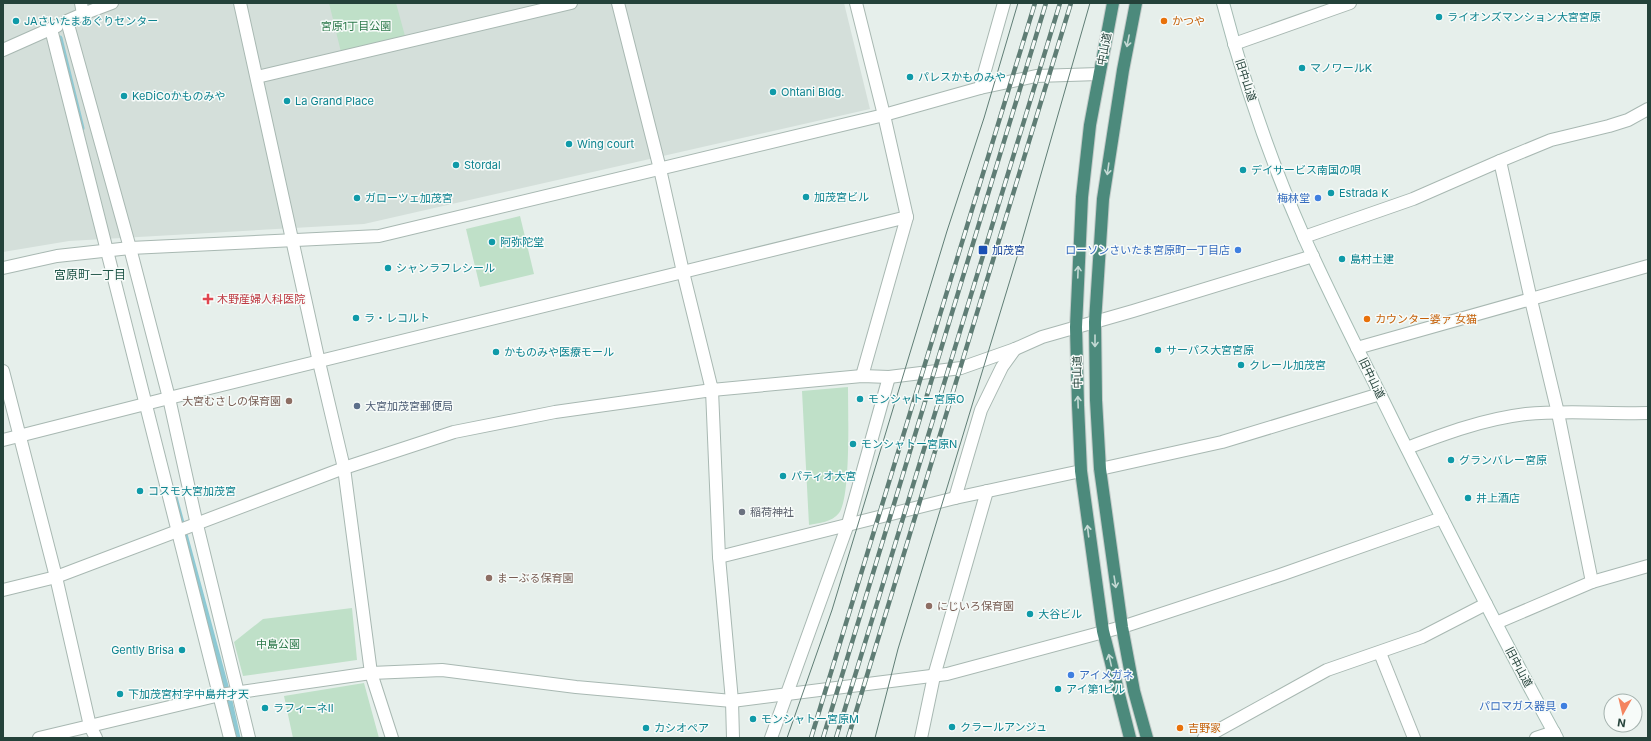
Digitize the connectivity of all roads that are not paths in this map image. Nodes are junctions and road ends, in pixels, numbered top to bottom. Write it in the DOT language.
graph roads {
  1 [pos="112,3"];
  2 [pos="240,3"];
  3 [pos="571,3"];
  4 [pos="618,3"];
  5 [pos="856,3"];
  6 [pos="1004,3"];
  7 [pos="1113,3"];
  8 [pos="1136,3"];
  9 [pos="1223,3"];
  10 [pos="1350,3"];
  11 [pos="82,8"];
  12 [pos="67,21"];
  13 [pos="51,28"];
  14 [pos="1234,44"];
  15 [pos="3,50"];
  16 [pos="1099,74"];
  17 [pos="257,77"];
  18 [pos="980,88"];
  19 [pos="1648,109"];
  20 [pos="884,115"];
  21 [pos="1500,161"];
  22 [pos="660,169"];
  23 [pos="907,217"];
  24 [pos="1304,237"];
  25 [pos="292,239"];
  26 [pos="127,248"];
  27 [pos="108,251"];
  28 [pos="1313,256"];
  29 [pos="1648,266"];
  30 [pos="3,268"];
  31 [pos="683,272"];
  32 [pos="1531,300"];
  33 [pos="1095,322"];
  34 [pos="1076,327"];
  35 [pos="1357,348"];
  36 [pos="1016,349"];
  37 [pos="319,362"];
  38 [pos="3,371"];
  39 [pos="862,376"];
  40 [pos="889,377"];
  41 [pos="712,390"];
  42 [pos="1380,394"];
  43 [pos="165,399"];
  44 [pos="146,404"];
  45 [pos="1558,413"];
  46 [pos="1648,413"];
  47 [pos="20,437"];
  48 [pos="3,440"];
  49 [pos="1407,448"];
  50 [pos="344,468"];
  51 [pos="1100,469"];
  52 [pos="1081,471"];
  53 [pos="987,492"];
  54 [pos="955,498"];
  55 [pos="1442,518"];
  56 [pos="848,524"];
  57 [pos="196,525"];
  58 [pos="179,531"];
  59 [pos="719,557"];
  60 [pos="1648,566"];
  61 [pos="56,577"];
  62 [pos="1592,582"];
  63 [pos="3,590"];
  64 [pos="1486,604"];
  65 [pos="1496,623"];
  66 [pos="1122,627"];
  67 [pos="1103,631"];
  68 [pos="1380,653"];
  69 [pos="371,673"];
  70 [pos="934,676"];
  71 [pos="238,692"];
  72 [pos="221,695"];
  73 [pos="786,695"];
  74 [pos="732,701"];
  75 [pos="90,726"];
  76 [pos="1556,735"];
  77 [pos="39,738"];
  78 [pos="96,738"];
  79 [pos="230,738"];
  80 [pos="249,738"];
  81 [pos="392,738"];
  82 [pos="733,738"];
  83 [pos="771,738"];
  84 [pos="921,738"];
  85 [pos="1130,738"];
  86 [pos="1147,738"];
  87 [pos="1204,738"];
  88 [pos="1414,738"];
  89 [pos="1536,738"];
  1 -- 11 [label="street"];
  2 -- 17 [label="street"];
  3 -- 17 [label="street"];
  4 -- 22 [label="street"];
  5 -- 20 [label="street"];
  6 -- 18 [label="street"];
  7 -- 16 [label="highway, 中山道"];
  8 -- 33 [label="highway, 中山道, one-way"];
  9 -- 14 [label="street, 旧中山道"];
  10 -- 14 [label="street"];
  11 -- 12 [label="street"];
  12 -- 13 [label="street"];
  12 -- 26 [label="street"];
  13 -- 15 [label="street"];
  13 -- 27 [label="street"];
  14 -- 24 [label="street, 旧中山道"];
  16 -- 18 [label="street"];
  34 -- 16 [label="highway, 中山道, one-way"];
  17 -- 25 [label="street"];
  18 -- 20 [label="street"];
  19 -- 21 [label="street"];
  20 -- 22 [label="street"];
  20 -- 23 [label="street"];
  21 -- 24 [label="street"];
  21 -- 32 [label="street"];
  22 -- 25 [label="street"];
  22 -- 31 [label="street"];
  23 -- 31 [label="street"];
  23 -- 39 [label="street"];
  24 -- 28 [label="street, 旧中山道"];
  25 -- 26 [label="street"];
  25 -- 37 [label="street"];
  26 -- 27 [label="street"];
  26 -- 43 [label="street"];
  27 -- 30 [label="street"];
  27 -- 44 [label="street"];
  28 -- 33 [label="street"];
  28 -- 35 [label="street, 旧中山道"];
  29 -- 32 [label="street"];
  31 -- 37 [label="street"];
  31 -- 41 [label="street"];
  32 -- 35 [label="street"];
  32 -- 45 [label="street"];
  33 -- 34 [label="street"];
  33 -- 51 [label="highway, 中山道, one-way"];
  34 -- 36 [label="street"];
  52 -- 34 [label="highway, 中山道, one-way"];
  35 -- 42 [label="street, 旧中山道"];
  36 -- 40 [label="street"];
  36 -- 54 [label="street"];
  37 -- 43 [label="street"];
  37 -- 50 [label="street"];
  38 -- 47 [label="street"];
  39 -- 40 [label="street"];
  39 -- 41 [label="street"];
  40 -- 56 [label="street"];
  41 -- 50 [label="street"];
  41 -- 59 [label="street"];
  42 -- 49 [label="street, 旧中山道"];
  42 -- 51 [label="street"];
  43 -- 44 [label="street"];
  43 -- 57 [label="street"];
  44 -- 47 [label="street"];
  44 -- 58 [label="street"];
  45 -- 46 [label="street"];
  45 -- 49 [label="street"];
  45 -- 62 [label="street"];
  47 -- 48 [label="street"];
  47 -- 61 [label="street"];
  49 -- 55 [label="street, 旧中山道"];
  50 -- 57 [label="street"];
  50 -- 69 [label="street"];
  51 -- 66 [label="highway, 中山道, one-way"];
  52 -- 53 [label="street"];
  67 -- 52 [label="highway, 中山道, one-way"];
  53 -- 54 [label="street"];
  53 -- 70 [label="street"];
  54 -- 56 [label="street"];
  55 -- 64 [label="street, 旧中山道"];
  55 -- 66 [label="street"];
  56 -- 59 [label="street"];
  56 -- 73 [label="street"];
  57 -- 58 [label="street"];
  57 -- 71 [label="street"];
  58 -- 61 [label="street"];
  58 -- 72 [label="street"];
  59 -- 74 [label="street"];
  60 -- 62 [label="street"];
  61 -- 63 [label="street"];
  61 -- 75 [label="street"];
  62 -- 65 [label="street"];
  64 -- 65 [label="street, 旧中山道"];
  64 -- 68 [label="street"];
  65 -- 76 [label="street, 旧中山道"];
  66 -- 67 [label="street"];
  66 -- 86 [label="highway, 中山道"];
  67 -- 70 [label="street"];
  85 -- 67 [label="highway, 中山道, one-way"];
  68 -- 87 [label="street"];
  68 -- 88 [label="street"];
  69 -- 71 [label="street"];
  69 -- 74 [label="street"];
  69 -- 81 [label="street"];
  70 -- 73 [label="street"];
  70 -- 84 [label="street"];
  71 -- 72 [label="street"];
  71 -- 80 [label="street"];
  72 -- 75 [label="street"];
  72 -- 79 [label="street"];
  73 -- 74 [label="street"];
  73 -- 83 [label="street"];
  74 -- 82 [label="street"];
  75 -- 77 [label="street"];
  75 -- 78 [label="street"];
  76 -- 89 [label="street"];
}
